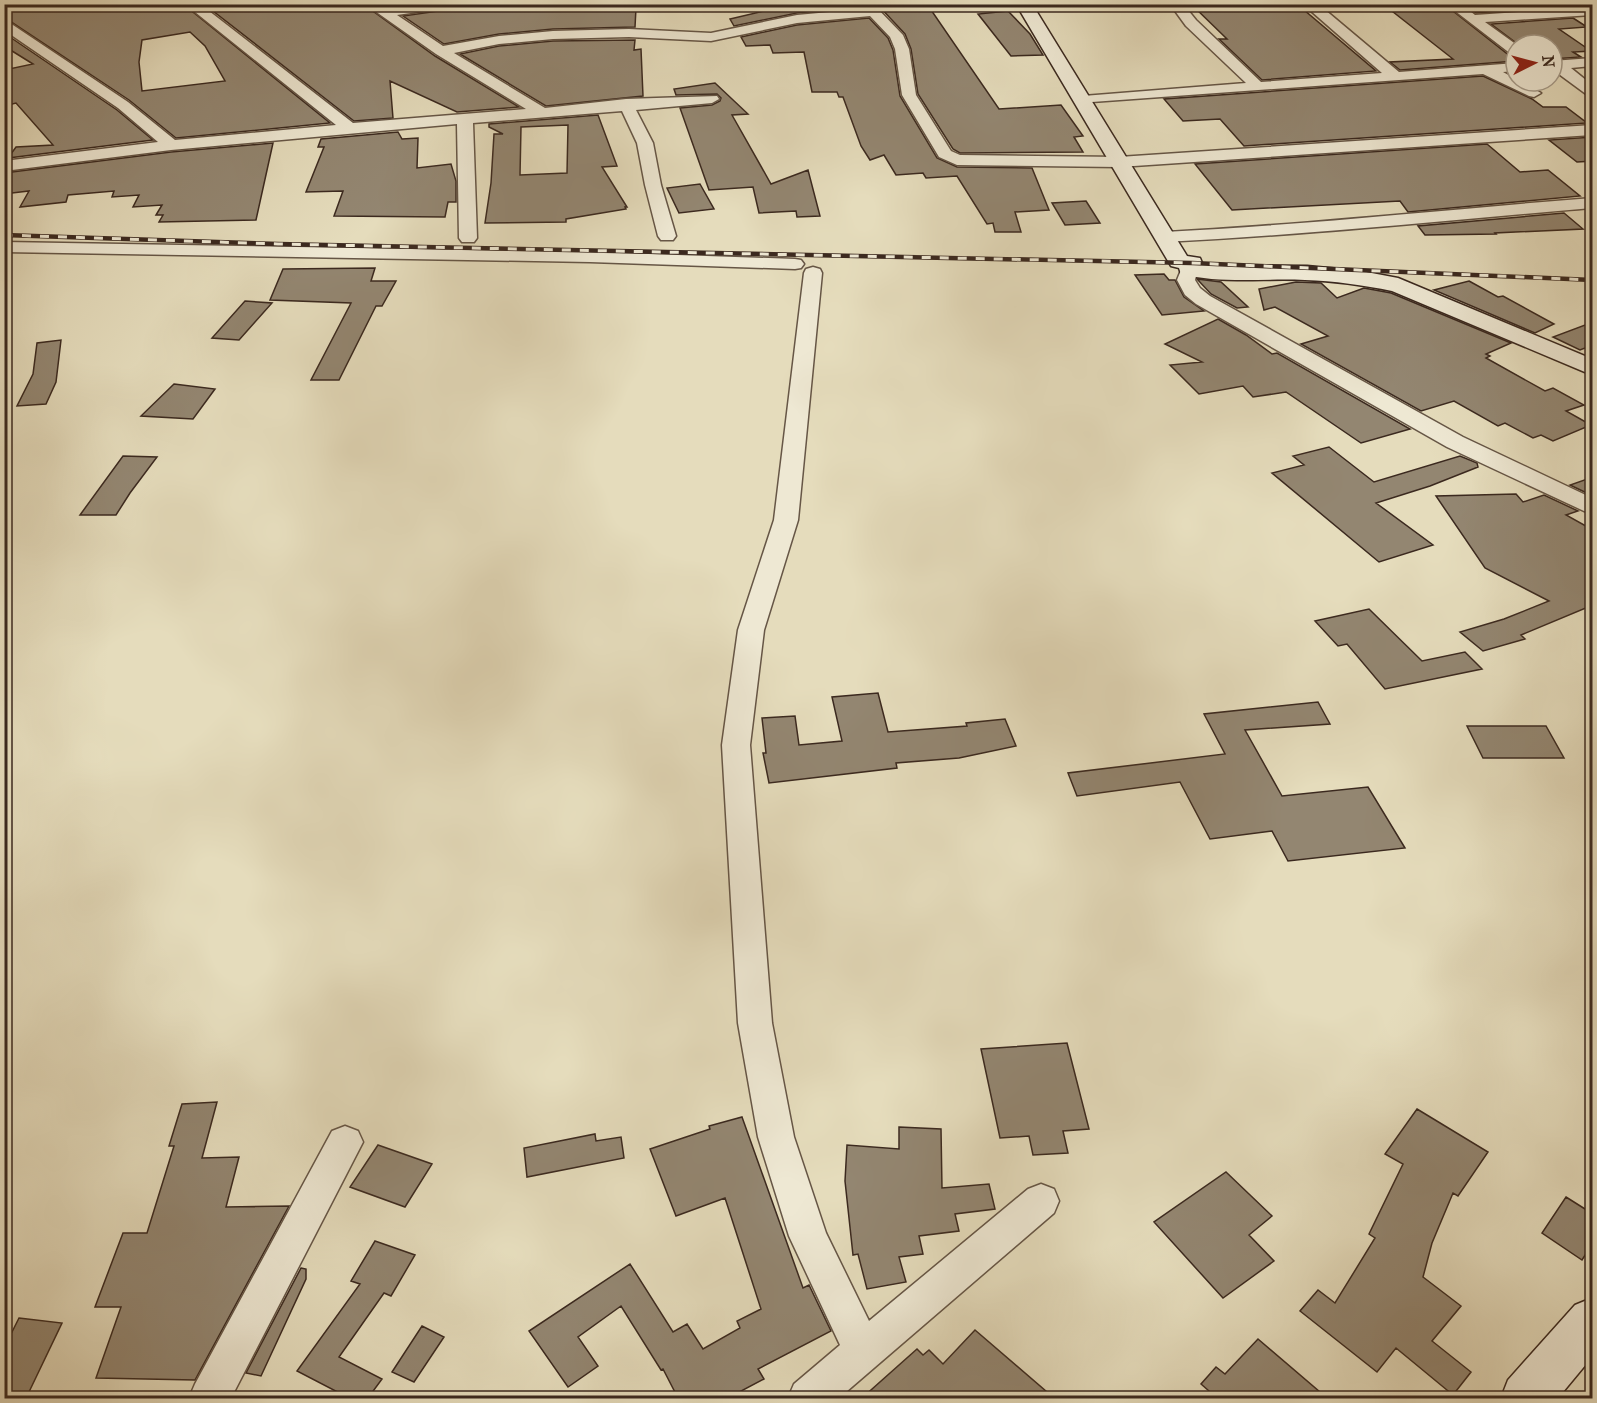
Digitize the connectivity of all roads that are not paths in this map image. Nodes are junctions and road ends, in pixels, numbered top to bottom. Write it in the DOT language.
graph roads {
  1 [pos="191,4"];
  2 [pos="370,4"];
  3 [pos="445,4"];
  4 [pos="1024,4"];
  5 [pos="1176,4"];
  6 [pos="1309,4"];
  7 [pos="1452,4"];
  8 [pos="868,8"];
  9 [pos="1593,11"];
  10 [pos="385,13"];
  11 [pos="1473,19"];
  12 [pos="4,23"];
  13 [pos="1504,42"];
  14 [pos="441,51"];
  15 [pos="1593,62"];
  16 [pos="1564,64"];
  17 [pos="1504,68"];
  18 [pos="1486,69"];
  19 [pos="1564,71"];
  20 [pos="1395,76"];
  21 [pos="1504,78"];
  22 [pos="1257,87"];
  23 [pos="1591,91"];
  24 [pos="712,99"];
  25 [pos="1083,100"];
  26 [pos="626,104"];
  27 [pos="541,112"];
  28 [pos="465,120"];
  29 [pos="350,128"];
  30 [pos="1593,130"];
  31 [pos="171,145"];
  32 [pos="1119,162"];
  33 [pos="4,166"];
  34 [pos="1593,204"];
  35 [pos="667,236"];
  36 [pos="1164,237"];
  37 [pos="468,238"];
  38 [pos="4,247"];
  39 [pos="1189,269"];
  40 [pos="1593,368"];
  41 [pos="1593,506"];
  42 [pos="345,1142"];
  43 [pos="1041,1201"];
  44 [pos="1593,1321"];
  45 [pos="863,1352"];
  46 [pos="209,1398"];
  47 [pos="808,1398"];
  48 [pos="1526,1398"];
  1 -- 29 [label="street"];
  2 -- 10 [label="street"];
  3 -- 10 [label="street"];
  4 -- 25 [label="street"];
  5 -- 22 [label="street"];
  6 -- 20 [label="street"];
  7 -- 11 [label="street"];
  8 -- 14 [label="street"];
  8 -- 32 [label="street"];
  9 -- 11 [label="street"];
  10 -- 14 [label="street"];
  11 -- 13 [label="street"];
  12 -- 31 [label="street"];
  14 -- 27 [label="street"];
  15 -- 16 [label="street"];
  17 -- 18 [label="street"];
  18 -- 20 [label="street"];
  18 -- 21 [label="street"];
  19 -- 23 [label="street"];
  20 -- 22 [label="street"];
  22 -- 25 [label="street"];
  24 -- 26 [label="street"];
  25 -- 32 [label="street"];
  26 -- 27 [label="street"];
  26 -- 35 [label="street"];
  27 -- 28 [label="street"];
  28 -- 29 [label="street"];
  28 -- 37 [label="street"];
  29 -- 31 [label="street"];
  30 -- 32 [label="street"];
  31 -- 33 [label="street"];
  32 -- 36 [label="street"];
  34 -- 36 [label="street"];
  36 -- 39 [label="street"];
  38 -- 45 [label="street"];
  39 -- 40 [label="street"];
  39 -- 41 [label="street"];
  42 -- 46 [label="street"];
  43 -- 45 [label="street"];
  44 -- 48 [label="street"];
  45 -- 47 [label="street"];
}
